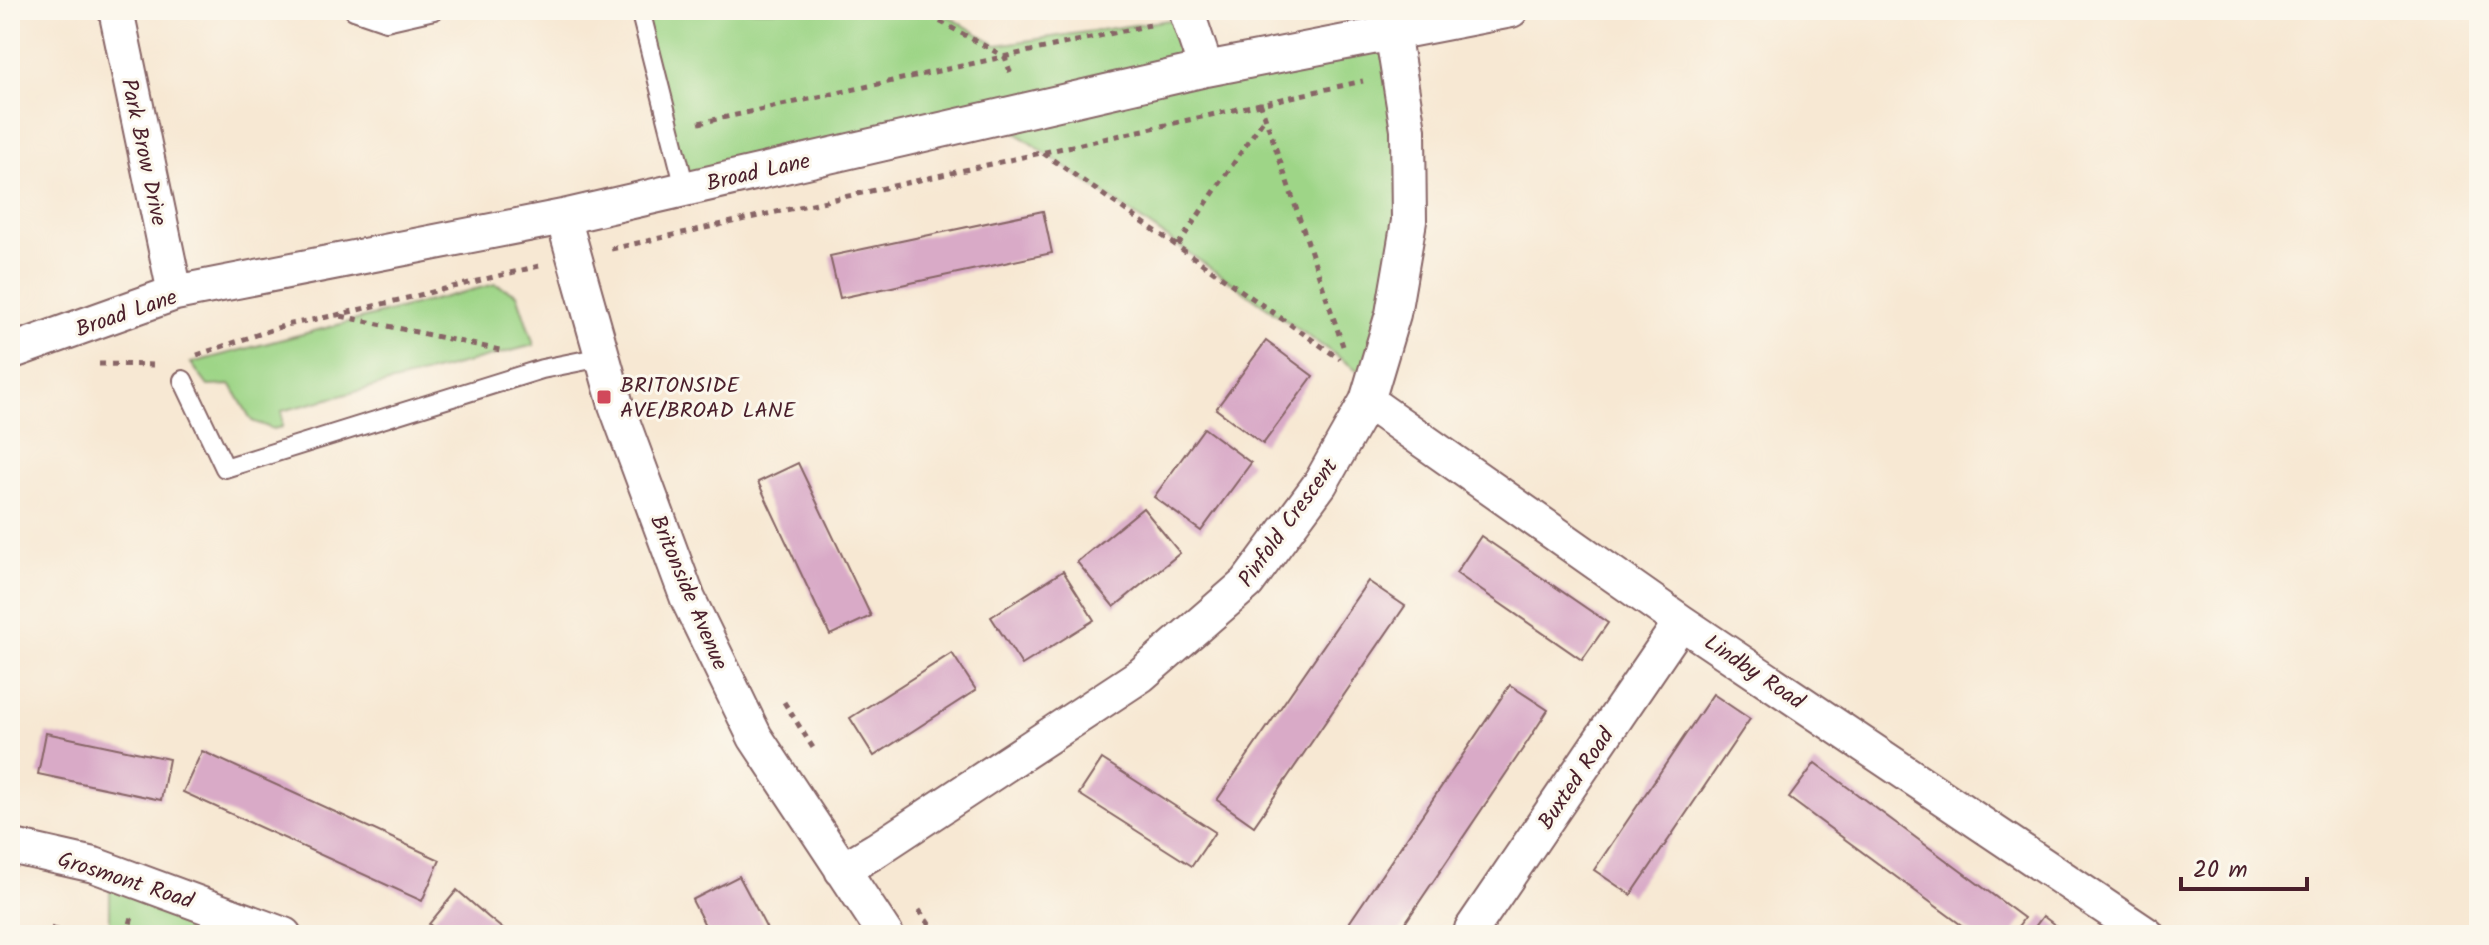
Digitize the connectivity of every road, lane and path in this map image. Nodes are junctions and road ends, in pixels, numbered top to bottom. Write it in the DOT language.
graph roads {
  1 [pos="116,10"];
  2 [pos="354,10"];
  3 [pos="434,10"];
  4 [pos="640,10"];
  5 [pos="919,10"];
  6 [pos="1511,10"];
  7 [pos="1188,13"];
  8 [pos="1392,31"];
  9 [pos="1005,57"];
  10 [pos="1246,61"];
  11 [pos="1206,69"];
  12 [pos="1399,73"];
  13 [pos="1261,104"];
  14 [pos="1008,114"];
  15 [pos="1265,116"];
  16 [pos="670,130"];
  17 [pos="1044,153"];
  18 [pos="685,188"];
  19 [pos="605,207"];
  20 [pos="563,217"];
  21 [pos="1178,245"];
  22 [pos="616,248"];
  23 [pos="574,257"];
  24 [pos="175,293"];
  25 [pos="337,315"];
  26 [pos="10,352"];
  27 [pos="602,357"];
  28 [pos="189,358"];
  29 [pos="87,363"];
  30 [pos="163,366"];
  31 [pos="542,369"];
  32 [pos="183,380"];
  33 [pos="1367,401"];
  34 [pos="1681,622"];
  35 [pos="781,696"];
  36 [pos="820,760"];
  37 [pos="10,846"];
  38 [pos="842,870"];
  39 [pos="278,933"];
  40 [pos="886,935"];
  41 [pos="1471,935"];
  42 [pos="2147,935"];
  1 -- 24 [label="street, Park Brow Drive"];
  2 -- 3 [label="lane"];
  4 -- 16 [label="lane"];
  5 -- 9 [label="path"];
  6 -- 8 [label="street, Broad Lane"];
  7 -- 9 [label="path"];
  7 -- 11 [label="street"];
  8 -- 10 [label="street, Broad Lane"];
  8 -- 12 [label="street, Pinfold Crescent"];
  9 -- 14 [label="path"];
  9 -- 16 [label="path"];
  10 -- 11 [label="street, Broad Lane"];
  10 -- 13 [label="path"];
  11 -- 14 [label="street, Broad Lane"];
  12 -- 13 [label="path"];
  12 -- 33 [label="street, Pinfold Crescent"];
  13 -- 15 [label="path"];
  13 -- 17 [label="path"];
  14 -- 17 [label="path"];
  14 -- 18 [label="street, Broad Lane"];
  15 -- 21 [label="path"];
  15 -- 21 [label="path"];
  16 -- 18 [label="lane"];
  17 -- 21 [label="path"];
  17 -- 22 [label="path"];
  18 -- 19 [label="street, Broad Lane"];
  19 -- 20 [label="street, Broad Lane"];
  19 -- 22 [label="path"];
  20 -- 23 [label="street, Britonside Avenue"];
  20 -- 24 [label="street, Broad Lane"];
  22 -- 23 [label="path"];
  23 -- 25 [label="path"];
  23 -- 27 [label="street, Britonside Avenue"];
  24 -- 26 [label="street, Broad Lane"];
  25 -- 28 [label="path"];
  25 -- 31 [label="path"];
  27 -- 31 [label="lane"];
  27 -- 38 [label="street, Britonside Avenue"];
  29 -- 30 [label="path"];
  31 -- 32 [label="lane"];
  33 -- 34 [label="street, Lindby Road"];
  33 -- 38 [label="street, Pinfold Crescent"];
  34 -- 41 [label="street, Buxted Road"];
  34 -- 42 [label="street, Lindby Road"];
  35 -- 36 [label="path"];
  37 -- 39 [label="street, Grosmont Road"];
  38 -- 40 [label="street, Britonside Avenue"];
}
